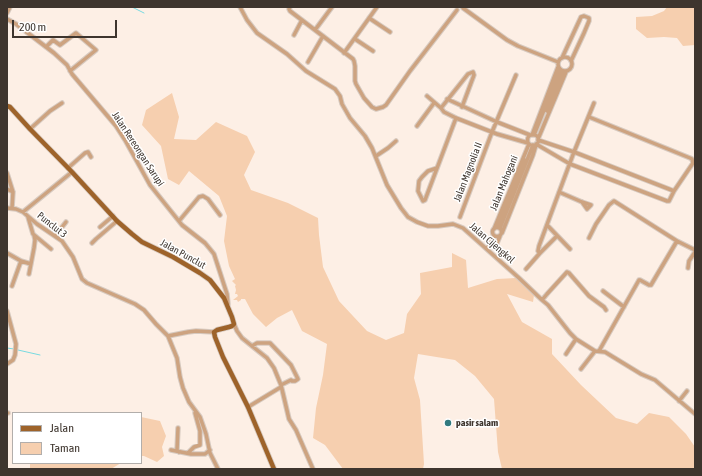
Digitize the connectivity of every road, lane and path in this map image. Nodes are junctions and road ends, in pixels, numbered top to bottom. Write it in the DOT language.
graph roads {
  1 [pos="10,7"];
  2 [pos="240,7"];
  3 [pos="290,7"];
  4 [pos="332,7"];
  5 [pos="370,7"];
  6 [pos="463,7"];
  7 [pos="376,8"];
  8 [pos="456,8"];
  9 [pos="7,13"];
  10 [pos="369,18"];
  11 [pos="7,19"];
  12 [pos="302,20"];
  13 [pos="315,30"];
  14 [pos="390,32"];
  15 [pos="294,34"];
  16 [pos="323,36"];
  17 [pos="355,39"];
  18 [pos="46,47"];
  19 [pos="373,51"];
  20 [pos="344,53"];
  21 [pos="562,58"];
  22 [pos="571,61"];
  23 [pos="308,62"];
  24 [pos="558,62"];
  25 [pos="562,70"];
  26 [pos="70,71"];
  27 [pos="516,75"];
  28 [pos="427,96"];
  29 [pos="446,100"];
  30 [pos="62,103"];
  31 [pos="434,103"];
  32 [pos="594,103"];
  33 [pos="7,106"];
  34 [pos="462,107"];
  35 [pos="441,108"];
  36 [pos="589,117"];
  37 [pos="456,118"];
  38 [pos="497,122"];
  39 [pos="417,126"];
  40 [pos="30,129"];
  41 [pos="492,132"];
  42 [pos="534,140"];
  43 [pos="396,141"];
  44 [pos="574,152"];
  45 [pos="376,156"];
  46 [pos="91,157"];
  47 [pos="570,164"];
  48 [pos="68,168"];
  49 [pos="437,168"];
  50 [pos="72,172"];
  51 [pos="7,173"];
  52 [pos="7,189"];
  53 [pos="13,192"];
  54 [pos="559,192"];
  55 [pos="674,192"];
  56 [pos="582,202"];
  57 [pos="7,208"];
  58 [pos="12,208"];
  59 [pos="24,212"];
  60 [pos="220,215"];
  61 [pos="113,216"];
  62 [pos="28,217"];
  63 [pos="460,217"];
  64 [pos="117,221"];
  65 [pos="179,221"];
  66 [pos="66,222"];
  67 [pos="547,225"];
  68 [pos="100,227"];
  69 [pos="499,231"];
  70 [pos="34,234"];
  71 [pos="55,236"];
  72 [pos="494,236"];
  73 [pos="557,236"];
  74 [pos="589,238"];
  75 [pos="677,240"];
  76 [pos="92,243"];
  77 [pos="495,248"];
  78 [pos="51,249"];
  79 [pos="487,249"];
  80 [pos="570,249"];
  81 [pos="694,249"];
  82 [pos="7,253"];
  83 [pos="540,253"];
  84 [pos="21,261"];
  85 [pos="31,264"];
  86 [pos="688,268"];
  87 [pos="526,269"];
  88 [pos="29,274"];
  89 [pos="12,286"];
  90 [pos="603,291"];
  91 [pos="542,300"];
  92 [pos="228,307"];
  93 [pos="624,307"];
  94 [pos="606,310"];
  95 [pos="7,312"];
  96 [pos="234,324"];
  97 [pos="214,332"];
  98 [pos="168,336"];
  99 [pos="576,339"];
  100 [pos="252,346"];
  101 [pos="597,351"];
  102 [pos="566,354"];
  103 [pos="7,364"];
  104 [pos="581,369"];
  105 [pos="281,386"];
  106 [pos="687,391"];
  107 [pos="679,401"];
  108 [pos="248,407"];
  109 [pos="194,408"];
  110 [pos="695,414"];
  111 [pos="178,428"];
  112 [pos="171,450"];
  113 [pos="210,450"];
  114 [pos="179,452"];
  115 [pos="188,453"];
  116 [pos="218,469"];
  117 [pos="274,469"];
  118 [pos="313,469"];
  1 -- 9 [label="street"];
  2 -- 45 [label="street, Jalan Cijengkol"];
  3 -- 12 [label="street"];
  4 -- 13 [label="street"];
  5 -- 7 [label="street"];
  6 -- 8 [label="street"];
  6 -- 24 [label="street"];
  7 -- 10 [label="street"];
  8 -- 20 [label="street"];
  10 -- 14 [label="street"];
  10 -- 17 [label="street"];
  11 -- 18 [label="street, Jalan Rereongan Sarupi"];
  12 -- 13 [label="street"];
  12 -- 15 [label="street"];
  13 -- 16 [label="street"];
  16 -- 20 [label="street"];
  16 -- 23 [label="street"];
  17 -- 19 [label="street"];
  17 -- 20 [label="street"];
  18 -- 26 [label="street, Jalan Rereongan Sarupi"];
  18 -- 26 [label="street"];
  21 -- 22 [label="street"];
  21 -- 22 [label="street"];
  21 -- 24 [label="street"];
  22 -- 25 [label="street"];
  24 -- 25 [label="street"];
  25 -- 42 [label="street"];
  25 -- 42 [label="street"];
  26 -- 65 [label="street, Jalan Rereongan Sarupi"];
  27 -- 38 [label="street, Jalan Magnolia II"];
  28 -- 31 [label="street"];
  29 -- 34 [label="street"];
  29 -- 34 [label="street"];
  29 -- 35 [label="street"];
  30 -- 40 [label="street"];
  31 -- 35 [label="street"];
  31 -- 39 [label="street"];
  32 -- 36 [label="street"];
  33 -- 40 [label="main road, Jalan Punclut"];
  34 -- 38 [label="street"];
  35 -- 37 [label="street"];
  36 -- 44 [label="street"];
  36 -- 55 [label="street"];
  37 -- 41 [label="street"];
  37 -- 49 [label="street"];
  38 -- 41 [label="street, Jalan Magnolia II"];
  38 -- 42 [label="street"];
  40 -- 48 [label="main road, Jalan Punclut"];
  41 -- 42 [label="street"];
  41 -- 63 [label="street, Jalan Magnolia II"];
  42 -- 44 [label="street"];
  42 -- 47 [label="street"];
  42 -- 69 [label="street"];
  42 -- 69 [label="street, Jalan Mahogani"];
  43 -- 45 [label="street"];
  44 -- 47 [label="street"];
  44 -- 55 [label="street"];
  45 -- 79 [label="street, Jalan Cijengkol"];
  46 -- 48 [label="street"];
  47 -- 54 [label="street"];
  47 -- 55 [label="street"];
  48 -- 50 [label="main road, Jalan Punclut"];
  49 -- 49 [label="street"];
  50 -- 59 [label="street"];
  50 -- 61 [label="main road, Jalan Punclut"];
  51 -- 53 [label="street"];
  52 -- 53 [label="street"];
  53 -- 58 [label="street"];
  54 -- 56 [label="street"];
  54 -- 67 [label="street"];
  57 -- 58 [label="street, Punclut 3"];
  58 -- 59 [label="street, Punclut 3"];
  59 -- 62 [label="street, Punclut 3"];
  60 -- 65 [label="street"];
  61 -- 64 [label="main road, Jalan Punclut"];
  61 -- 68 [label="street"];
  62 -- 70 [label="street"];
  62 -- 71 [label="street, Punclut 3"];
  64 -- 76 [label="street"];
  64 -- 92 [label="main road, Jalan Punclut"];
  65 -- 92 [label="street, Jalan Rereongan Sarupi"];
  66 -- 71 [label="street"];
  67 -- 73 [label="street"];
  67 -- 83 [label="street"];
  69 -- 72 [label="street"];
  69 -- 72 [label="street"];
  69 -- 77 [label="street"];
  70 -- 78 [label="street"];
  70 -- 85 [label="street"];
  71 -- 98 [label="street, Punclut 3"];
  72 -- 79 [label="street"];
  73 -- 80 [label="street"];
  73 -- 83 [label="street"];
  74 -- 75 [label="street"];
  75 -- 81 [label="street"];
  75 -- 93 [label="street"];
  79 -- 91 [label="street, Jalan Cijengkol"];
  81 -- 86 [label="street"];
  82 -- 84 [label="street"];
  83 -- 87 [label="street"];
  84 -- 85 [label="street"];
  84 -- 89 [label="street"];
  85 -- 88 [label="street"];
  90 -- 93 [label="street"];
  91 -- 94 [label="street"];
  91 -- 99 [label="street, Jalan Cijengkol"];
  92 -- 96 [label="main road, Jalan Punclut"];
  93 -- 101 [label="street"];
  95 -- 103 [label="street"];
  96 -- 97 [label="main road"];
  96 -- 100 [label="street"];
  97 -- 98 [label="street"];
  97 -- 108 [label="main road"];
  98 -- 109 [label="street"];
  99 -- 101 [label="street, Jalan Cijengkol"];
  99 -- 102 [label="street"];
  100 -- 105 [label="street"];
  100 -- 105 [label="street"];
  101 -- 104 [label="street"];
  101 -- 107 [label="street, Jalan Cijengkol"];
  105 -- 108 [label="street"];
  105 -- 118 [label="street"];
  106 -- 107 [label="street"];
  107 -- 110 [label="street, Jalan Cijengkol"];
  108 -- 117 [label="main road"];
  109 -- 113 [label="street"];
  109 -- 115 [label="street"];
  111 -- 114 [label="street"];
  112 -- 114 [label="street"];
  113 -- 115 [label="street"];
  113 -- 116 [label="street"];
  114 -- 115 [label="street"];
}
